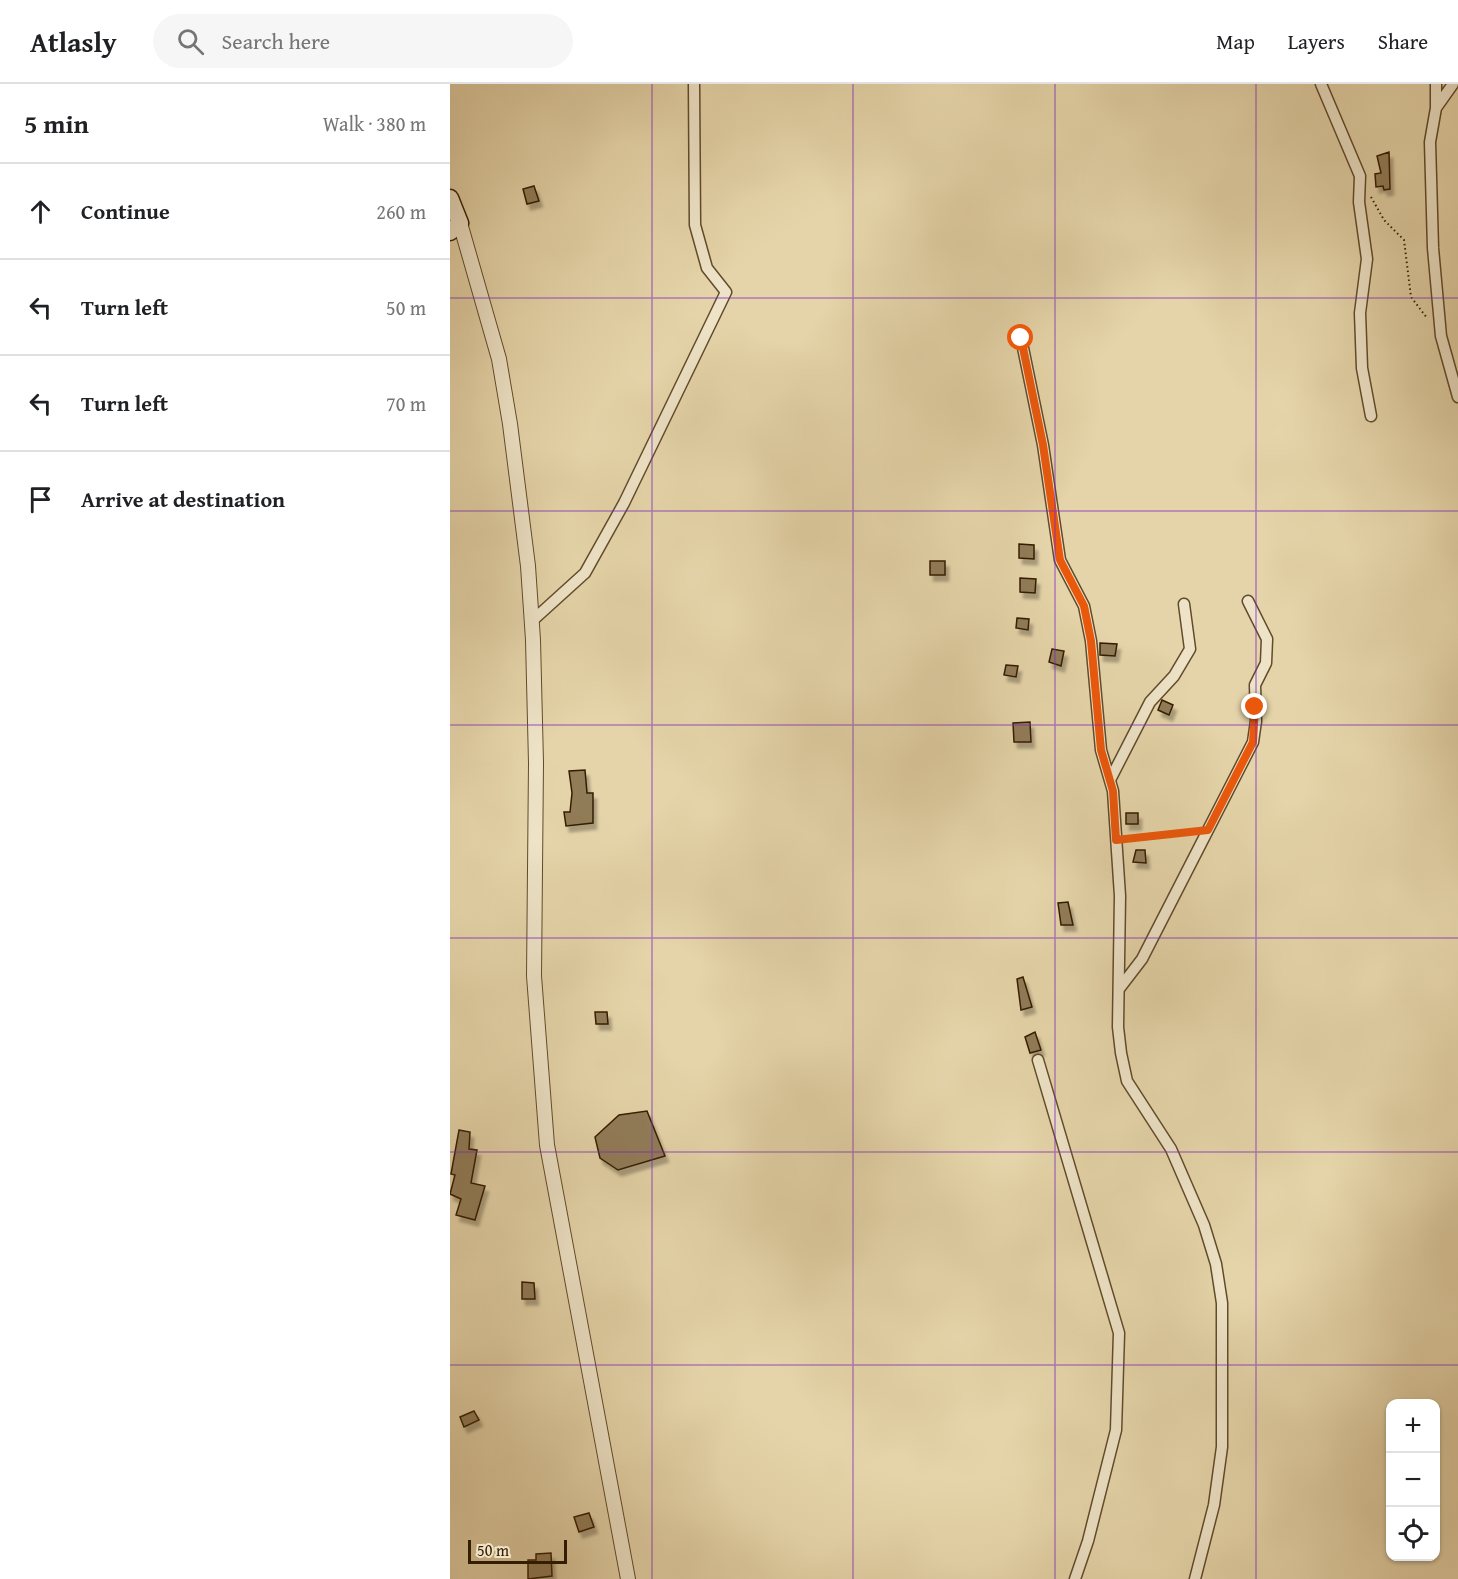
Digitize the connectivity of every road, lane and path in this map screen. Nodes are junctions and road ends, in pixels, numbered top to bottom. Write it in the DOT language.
graph roads {
  1 [pos="694,84"];
  2 [pos="1321,84"];
  3 [pos="1436,84"];
  4 [pos="1453,84"];
  5 [pos="1436,108"];
  6 [pos="1360,176"];
  7 [pos="450,198"];
  8 [pos="455,227"];
  9 [pos="1441,336"];
  10 [pos="1021,338"];
  11 [pos="1458,397"];
  12 [pos="1371,416"];
  13 [pos="1248,601"];
  14 [pos="1184,604"];
  15 [pos="532,621"];
  16 [pos="1110,780"];
  17 [pos="1208,830"];
  18 [pos="1116,840"];
  19 [pos="1119,989"];
  20 [pos="1038,1060"];
  21 [pos="628,1579"];
  22 [pos="1075,1579"];
  23 [pos="1195,1579"];
  1 -- 15 [label="street"];
  2 -- 6 [label="street"];
  3 -- 5 [label="street"];
  4 -- 5 [label="street"];
  5 -- 9 [label="street"];
  6 -- 9 [label="path"];
  6 -- 12 [label="street"];
  7 -- 8 [label="main road"];
  8 -- 15 [label="street"];
  9 -- 11 [label="street"];
  10 -- 16 [label="street"];
  13 -- 17 [label="street"];
  14 -- 16 [label="street"];
  15 -- 21 [label="street"];
  16 -- 18 [label="street"];
  17 -- 18 [label="path"];
  17 -- 19 [label="street"];
  18 -- 19 [label="street"];
  19 -- 23 [label="street"];
  20 -- 22 [label="street"];
}
